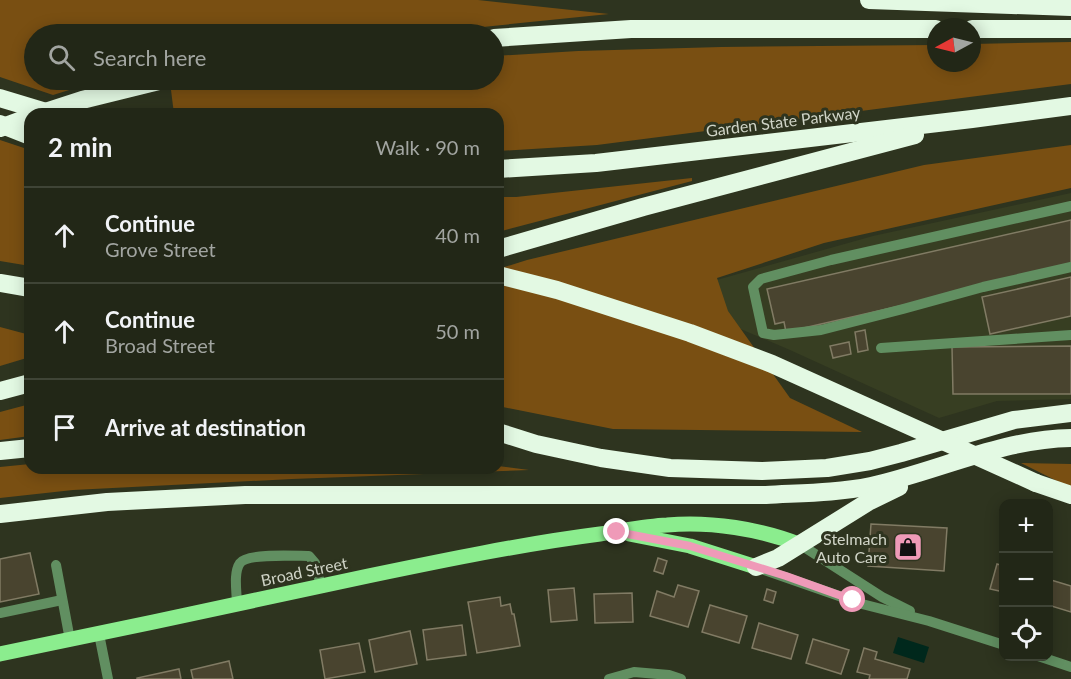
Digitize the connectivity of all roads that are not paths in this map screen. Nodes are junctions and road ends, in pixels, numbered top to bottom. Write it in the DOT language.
graph roads {
  1 [pos="869,0"];
  2 [pos="1071,7"];
  3 [pos="927,29"];
  4 [pos="981,29"];
  5 [pos="1071,29"];
  6 [pos="504,37"];
  7 [pos="122,90"];
  8 [pos="0,98"];
  9 [pos="1071,106"];
  10 [pos="32,108"];
  11 [pos="57,108"];
  12 [pos="24,119"];
  13 [pos="972,119"];
  14 [pos="0,126"];
  15 [pos="24,134"];
  16 [pos="504,169"];
  17 [pos="1071,206"];
  18 [pos="504,247"];
  19 [pos="1071,267"];
  20 [pos="504,277"];
  21 [pos="0,283"];
  22 [pos="24,287"];
  23 [pos="1071,335"];
  24 [pos="881,348"];
  25 [pos="24,385"];
  26 [pos="0,391"];
  27 [pos="1071,413"];
  28 [pos="504,434"];
  29 [pos="1071,438"];
  30 [pos="504,441"];
  31 [pos="536,444"];
  32 [pos="24,449"];
  33 [pos="0,451"];
  34 [pos="938,467"];
  35 [pos="1071,495"];
  36 [pos="0,514"];
  37 [pos="617,532"];
  38 [pos="801,545"];
  39 [pos="56,565"];
  40 [pos="756,567"];
  41 [pos="321,586"];
  42 [pos="62,600"];
  43 [pos="237,604"];
  44 [pos="0,613"];
  45 [pos="929,621"];
  46 [pos="99,634"];
  47 [pos="70,640"];
  48 [pos="999,643"];
  49 [pos="0,654"];
  50 [pos="1050,661"];
  51 [pos="1071,668"];
  52 [pos="108,679"];
  53 [pos="609,679"];
  54 [pos="681,679"];
  1 -- 2 [label="highway"];
  3 -- 6 [label="highway"];
  4 -- 5 [label="highway"];
  7 -- 11 [label="highway"];
  8 -- 10 [label="highway, bridge"];
  9 -- 13 [label="highway, Garden State Parkway"];
  12 -- 14 [label="highway"];
  13 -- 16 [label="highway, Garden State Parkway"];
  13 -- 18 [label="highway"];
  14 -- 15 [label="highway, bridge"];
  17 -- 19 [label="street"];
  20 -- 35 [label="highway, bridge"];
  21 -- 22 [label="highway"];
  23 -- 24 [label="street"];
  25 -- 26 [label="highway"];
  27 -- 31 [label="highway"];
  28 -- 31 [label="highway"];
  29 -- 34 [label="highway"];
  30 -- 31 [label="highway"];
  32 -- 33 [label="highway"];
  34 -- 36 [label="highway"];
  34 -- 38 [label="highway"];
  37 -- 38 [label="main road, Broad Street"];
  37 -- 40 [label="main road, Broad Street"];
  37 -- 41 [label="main road, Broad Street"];
  38 -- 40 [label="highway"];
  38 -- 45 [label="street"];
  39 -- 42 [label="street"];
  40 -- 45 [label="street"];
  41 -- 43 [label="main road, Broad Street"];
  41 -- 43 [label="street"];
  42 -- 44 [label="street"];
  42 -- 47 [label="street"];
  43 -- 46 [label="main road, Broad Street"];
  45 -- 48 [label="street"];
  46 -- 47 [label="main road, Broad Street"];
  46 -- 52 [label="street"];
  47 -- 49 [label="main road, Broad Street"];
  50 -- 51 [label="street"];
  53 -- 54 [label="street"];
}
